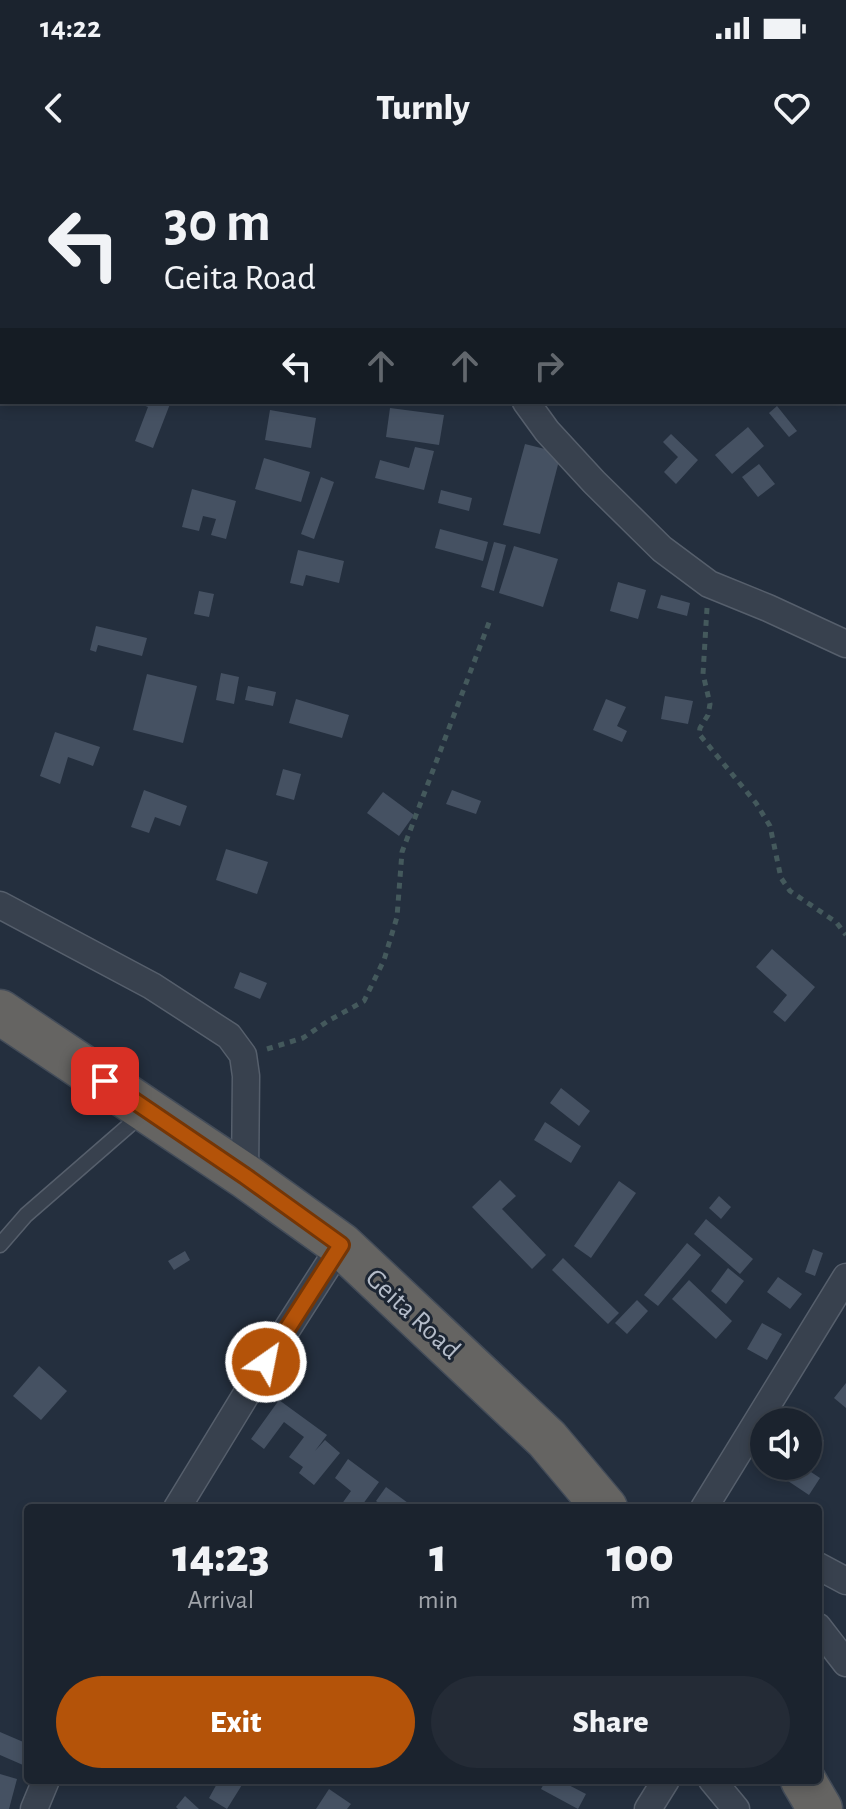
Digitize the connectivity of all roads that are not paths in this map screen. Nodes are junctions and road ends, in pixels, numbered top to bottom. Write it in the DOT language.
graph roads {
  1 [pos="185,160"];
  2 [pos="203,160"];
  3 [pos="527,404"];
  4 [pos="846,644"];
  5 [pos="0,905"];
  6 [pos="0,1012"];
  7 [pos="148,1109"];
  8 [pos="245,1176"];
  9 [pos="0,1245"];
  10 [pos="341,1245"];
  11 [pos="846,1277"];
  12 [pos="179,1504"];
  13 [pos="602,1504"];
  14 [pos="706,1504"];
  15 [pos="822,1568"];
  16 [pos="846,1581"];
  17 [pos="822,1632"];
  18 [pos="846,1663"];
  19 [pos="44,1784"];
  20 [pos="664,1784"];
  21 [pos="715,1784"];
  22 [pos="805,1784"];
  23 [pos="34,1809"];
  24 [pos="648,1809"];
  25 [pos="736,1809"];
  26 [pos="820,1809"];
  1 -- 2 [label="street"];
  3 -- 4 [label="street"];
  5 -- 8 [label="street"];
  6 -- 7 [label="highway, Geita Road"];
  7 -- 8 [label="highway, Geita Road"];
  7 -- 9 [label="lane"];
  8 -- 10 [label="highway, Geita Road"];
  10 -- 12 [label="street"];
  10 -- 13 [label="highway, Geita Road"];
  11 -- 14 [label="street"];
  15 -- 16 [label="street"];
  17 -- 18 [label="street"];
  19 -- 23 [label="street"];
  20 -- 24 [label="street"];
  21 -- 25 [label="street"];
  22 -- 26 [label="highway"];
}
